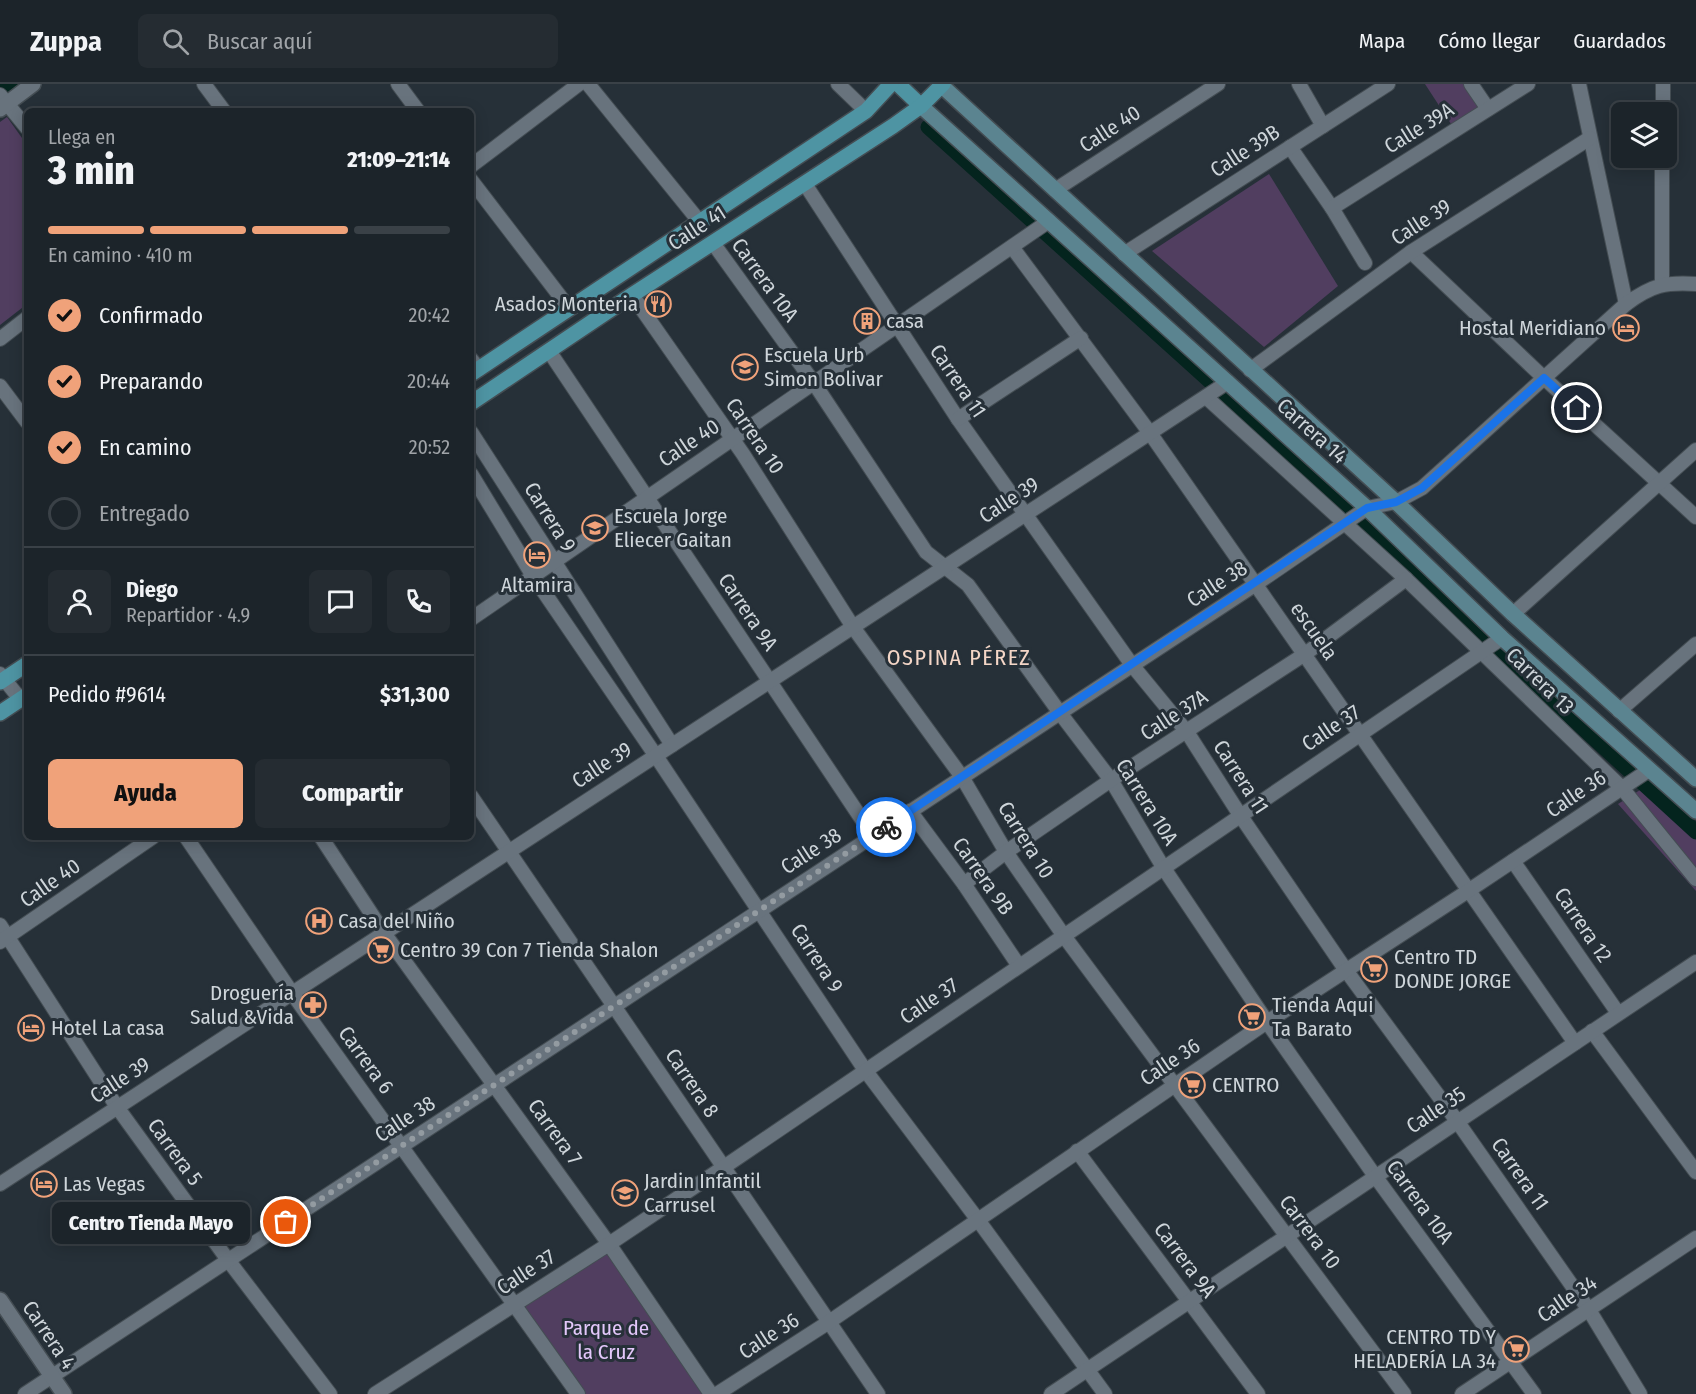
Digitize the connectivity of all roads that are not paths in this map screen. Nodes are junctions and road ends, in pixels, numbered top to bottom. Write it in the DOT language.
graph roads {
  1 [pos="33,84"];
  2 [pos="204,84"];
  3 [pos="398,84"];
  4 [pos="579,84"];
  5 [pos="588,84"];
  6 [pos="838,84"];
  7 [pos="891,84"];
  8 [pos="898,84"];
  9 [pos="941,84"];
  10 [pos="1218,84"];
  11 [pos="1299,84"];
  12 [pos="1388,84"];
  13 [pos="1471,84"];
  14 [pos="1528,84"];
  15 [pos="1579,84"];
  16 [pos="1663,84"];
  17 [pos="2,101"];
  18 [pos="1663,102"];
  19 [pos="921,106"];
  20 [pos="222,108"];
  21 [pos="416,108"];
  22 [pos="1488,109"];
  23 [pos="866,111"];
  24 [pos="24,125"];
  25 [pos="1323,126"];
  26 [pos="1590,138"];
  27 [pos="1290,147"];
  28 [pos="474,164"];
  29 [pos="1662,168"];
  30 [pos="474,184"];
  31 [pos="805,184"];
  32 [pos="1055,190"];
  33 [pos="1332,208"];
  34 [pos="699,221"];
  35 [pos="1045,224"];
  36 [pos="713,243"];
  37 [pos="1012,247"];
  38 [pos="1411,252"];
  39 [pos="1124,254"];
  40 [pos="1365,263"];
  41 [pos="1662,284"];
  42 [pos="1696,284"];
  43 [pos="632,295"];
  44 [pos="1626,304"];
  45 [pos="569,308"];
  46 [pos="24,320"];
  47 [pos="896,327"];
  48 [pos="1081,338"];
  49 [pos="0,339"];
  50 [pos="549,351"];
  51 [pos="474,367"];
  52 [pos="1251,369"];
  53 [pos="1544,378"];
  54 [pos="814,383"];
  55 [pos="1225,384"];
  56 [pos="0,386"];
  57 [pos="1207,396"];
  58 [pos="474,401"];
  59 [pos="24,418"];
  60 [pos="958,419"];
  61 [pos="1150,433"];
  62 [pos="474,437"];
  63 [pos="732,440"];
  64 [pos="1696,450"];
  65 [pos="474,479"];
  66 [pos="1659,484"];
  67 [pos="647,498"];
  68 [pos="1396,502"];
  69 [pos="1024,515"];
  70 [pos="1355,517"];
  71 [pos="1696,517"];
  72 [pos="554,562"];
  73 [pos="945,567"];
  74 [pos="533,576"];
  75 [pos="1406,579"];
  76 [pos="1256,584"];
  77 [pos="1513,614"];
  78 [pos="474,617"];
  79 [pos="853,627"];
  80 [pos="1498,640"];
  81 [pos="1696,644"];
  82 [pos="1481,652"];
  83 [pos="1305,654"];
  84 [pos="1132,665"];
  85 [pos="24,666"];
  86 [pos="1,678"];
  87 [pos="770,682"];
  88 [pos="24,698"];
  89 [pos="1619,711"];
  90 [pos="0,713"];
  91 [pos="1059,713"];
  92 [pos="1188,732"];
  93 [pos="1359,735"];
  94 [pos="672,745"];
  95 [pos="656,756"];
  96 [pos="1646,773"];
  97 [pos="962,777"];
  98 [pos="1696,779"];
  99 [pos="1111,780"];
  100 [pos="1624,788"];
  101 [pos="474,800"];
  102 [pos="910,811"];
  103 [pos="1696,811"];
  104 [pos="1240,815"];
  105 [pos="873,836"];
  106 [pos="148,840"];
  107 [pos="188,840"];
  108 [pos="323,840"];
  109 [pos="509,851"];
  110 [pos="1006,852"];
  111 [pos="1513,861"];
  112 [pos="1163,867"];
  113 [pos="1696,879"];
  114 [pos="964,884"];
  115 [pos="1468,891"];
  116 [pos="760,910"];
  117 [pos="384,933"];
  118 [pos="3,935"];
  119 [pos="1064,936"];
  120 [pos="1696,962"];
  121 [pos="1020,966"];
  122 [pos="1345,969"];
  123 [pos="292,993"];
  124 [pos="614,1006"];
  125 [pos="1618,1013"];
  126 [pos="1267,1022"];
  127 [pos="1592,1031"];
  128 [pos="1575,1043"];
  129 [pos="865,1070"];
  130 [pos="495,1084"];
  131 [pos="1174,1084"];
  132 [pos="117,1107"];
  133 [pos="1457,1121"];
  134 [pos="402,1146"];
  135 [pos="1077,1151"];
  136 [pos="724,1167"];
  137 [pos="1696,1172"];
  138 [pos="1375,1176"];
  139 [pos="0,1184"];
  140 [pos="978,1220"];
  141 [pos="1287,1236"];
  142 [pos="1696,1238"];
  143 [pos="609,1244"];
  144 [pos="228,1260"];
  145 [pos="0,1300"];
  146 [pos="1190,1301"];
  147 [pos="515,1304"];
  148 [pos="1589,1310"];
  149 [pos="829,1322"];
  150 [pos="1511,1362"];
  151 [pos="1087,1370"];
  152 [pos="52,1376"];
  153 [pos="25,1394"];
  154 [pos="64,1394"];
  155 [pos="330,1394"];
  156 [pos="375,1394"];
  157 [pos="578,1394"];
  158 [pos="711,1394"];
  159 [pos="717,1394"];
  160 [pos="879,1394"];
  161 [pos="1051,1394"];
  162 [pos="1105,1394"];
  163 [pos="1258,1394"];
  164 [pos="1404,1394"];
  165 [pos="1462,1394"];
  166 [pos="1534,1394"];
  167 [pos="1640,1394"];
  1 -- 17 [label="street"];
  2 -- 20 [label="street"];
  3 -- 21 [label="street"];
  4 -- 28 [label="street"];
  5 -- 34 [label="street"];
  6 -- 23 [label="street"];
  7 -- 23 [label="main road, Calle 41"];
  8 -- 19 [label="main road, Carrera 14"];
  9 -- 19 [label="main road, Calle 41"];
  9 -- 32 [label="main road, Carrera 14"];
  10 -- 32 [label="street, Calle 40"];
  11 -- 25 [label="street"];
  12 -- 25 [label="street, Calle 39B"];
  13 -- 22 [label="street"];
  14 -- 22 [label="street, Calle 39A"];
  15 -- 26 [label="street"];
  16 -- 18 [label="street"];
  17 -- 24 [label="street"];
  19 -- 31 [label="main road, Calle 41"];
  19 -- 35 [label="main road, Carrera 14"];
  22 -- 33 [label="street, Calle 39A"];
  23 -- 34 [label="main road, Calle 41"];
  25 -- 27 [label="street, Calle 39B"];
  26 -- 38 [label="street, Calle 39"];
  26 -- 44 [label="street"];
  27 -- 33 [label="street"];
  27 -- 39 [label="street, Calle 39B"];
  29 -- 41 [label="street"];
  30 -- 45 [label="street"];
  31 -- 36 [label="main road, Calle 41"];
  31 -- 47 [label="street, Carrera 11"];
  32 -- 39 [label="main road, Carrera 14"];
  33 -- 40 [label="street"];
  34 -- 45 [label="main road, Calle 41"];
  35 -- 37 [label="street, Calle 40"];
  35 -- 55 [label="main road, Carrera 14"];
  36 -- 43 [label="main road, Calle 41"];
  36 -- 54 [label="street, Carrera 10A"];
  37 -- 47 [label="street, Calle 40"];
  37 -- 48 [label="street, escuela"];
  38 -- 52 [label="street, Calle 39"];
  38 -- 53 [label="street"];
  39 -- 52 [label="main road, Carrera 14"];
  41 -- 42 [label="street, Calle 38"];
  41 -- 44 [label="street, Calle 38"];
  43 -- 50 [label="main road, Calle 41"];
  43 -- 63 [label="street, Carrera 10"];
  44 -- 53 [label="street, Calle 38"];
  45 -- 51 [label="main road, Calle 41"];
  46 -- 49 [label="street"];
  47 -- 54 [label="street, Calle 40"];
  47 -- 60 [label="street, Carrera 11"];
  48 -- 60 [label="street"];
  48 -- 61 [label="street, escuela"];
  50 -- 58 [label="main road, Calle 41"];
  50 -- 67 [label="street, Carrera 9A"];
  52 -- 68 [label="main road, Carrera 14"];
  53 -- 66 [label="street"];
  53 -- 68 [label="street, Calle 38"];
  54 -- 63 [label="street, Calle 40"];
  54 -- 73 [label="street, Carrera 10A"];
  55 -- 57 [label="street, Calle 39"];
  55 -- 70 [label="main road, Carrera 14"];
  56 -- 59 [label="street"];
  57 -- 61 [label="street, Calle 39"];
  57 -- 70 [label="street, Carrera 13"];
  60 -- 69 [label="street, Carrera 11"];
  61 -- 69 [label="street, Calle 39"];
  61 -- 76 [label="street, escuela"];
  62 -- 72 [label="street, Carrera 9"];
  63 -- 67 [label="street, Calle 40"];
  63 -- 79 [label="street, Carrera 10"];
  64 -- 66 [label="street"];
  65 -- 74 [label="street, Carrera 9"];
  66 -- 71 [label="street"];
  66 -- 77 [label="street"];
  67 -- 72 [label="street, Calle 40"];
  67 -- 87 [label="street, Carrera 9A"];
  68 -- 70 [label="street, Calle 38"];
  68 -- 77 [label="main road, Carrera 14"];
  69 -- 73 [label="street, Calle 39"];
  69 -- 84 [label="street, Carrera 11"];
  70 -- 75 [label="street, Carrera 13"];
  70 -- 76 [label="street, Calle 38"];
  70 -- 80 [label="main road, Carrera 14"];
  72 -- 74 [label="street, Calle 40"];
  72 -- 94 [label="street, Carrera 9"];
  73 -- 79 [label="street, Calle 39"];
  73 -- 91 [label="street, Carrera 10A"];
  74 -- 78 [label="street, Calle 40"];
  74 -- 95 [label="street, Carrera 9"];
  75 -- 82 [label="street, Carrera 13"];
  75 -- 83 [label="street, Calle 37A"];
  76 -- 83 [label="street, escuela"];
  76 -- 84 [label="street, Calle 38"];
  77 -- 89 [label="main road, Carrera 14"];
  79 -- 87 [label="street, Calle 39"];
  79 -- 97 [label="street, Carrera 10"];
  80 -- 82 [label="street, Calle 37"];
  80 -- 96 [label="main road, Carrera 14"];
  81 -- 89 [label="street"];
  82 -- 93 [label="street, Calle 37"];
  82 -- 100 [label="street, Carrera 13"];
  83 -- 92 [label="street, Calle 37A"];
  83 -- 93 [label="street, escuela"];
  84 -- 91 [label="street, Calle 38"];
  84 -- 92 [label="street, Carrera 11"];
  85 -- 86 [label="main road"];
  86 -- 88 [label="street"];
  87 -- 94 [label="street, Calle 39"];
  87 -- 105 [label="street, Carrera 9A"];
  88 -- 90 [label="main road"];
  89 -- 98 [label="main road, Carrera 14"];
  91 -- 97 [label="street, Calle 38"];
  91 -- 99 [label="street, Carrera 10A"];
  92 -- 99 [label="street, Calle 37A"];
  92 -- 104 [label="street, Carrera 11"];
  93 -- 104 [label="street, Calle 37"];
  93 -- 115 [label="street, escuela"];
  94 -- 95 [label="street, Calle 39"];
  95 -- 109 [label="street, Calle 39"];
  95 -- 116 [label="street, Carrera 9"];
  96 -- 100 [label="street, Calle 36"];
  96 -- 103 [label="main road, Carrera 14"];
  97 -- 102 [label="street, Calle 38"];
  97 -- 110 [label="street, Carrera 10"];
  99 -- 110 [label="street, Calle 37A"];
  99 -- 112 [label="street, Carrera 10A"];
  100 -- 111 [label="street, Calle 36"];
  100 -- 113 [label="street, Carrera 13"];
  101 -- 109 [label="street, Carrera 8"];
  102 -- 105 [label="street, Calle 38"];
  102 -- 114 [label="street, Carrera 9B"];
  104 -- 112 [label="street, Calle 37"];
  104 -- 122 [label="street, Carrera 11"];
  105 -- 116 [label="street, Calle 38"];
  106 -- 118 [label="street, Calle 40"];
  107 -- 123 [label="street, Carrera 6"];
  108 -- 117 [label="street, Carrera 7"];
  109 -- 117 [label="street, Calle 39"];
  109 -- 124 [label="street, Carrera 8"];
  110 -- 114 [label="street, Calle 37A"];
  110 -- 119 [label="street, Carrera 10"];
  111 -- 115 [label="street, Calle 36"];
  111 -- 125 [label="street, Carrera 12"];
  112 -- 119 [label="street, Calle 37"];
  112 -- 126 [label="street, Carrera 10A"];
  114 -- 121 [label="street, Carrera 9B"];
  115 -- 122 [label="street, Calle 36"];
  115 -- 128 [label="street, escuela"];
  116 -- 124 [label="street, Calle 38"];
  116 -- 129 [label="street, Carrera 9"];
  117 -- 123 [label="street, Calle 39"];
  117 -- 130 [label="street, Carrera 7"];
  118 -- 132 [label="street, Carrera 5"];
  119 -- 121 [label="street, Calle 37"];
  119 -- 131 [label="street, Carrera 10"];
  120 -- 125 [label="street, Calle 35"];
  121 -- 129 [label="street, Calle 37"];
  122 -- 126 [label="street, Calle 36"];
  122 -- 133 [label="street, Carrera 11"];
  123 -- 132 [label="street, Calle 39"];
  123 -- 134 [label="street, Carrera 6"];
  124 -- 130 [label="street, Calle 38"];
  124 -- 136 [label="street, Carrera 8"];
  125 -- 127 [label="street, Calle 35"];
  126 -- 131 [label="street, Calle 36"];
  126 -- 138 [label="street, Carrera 10A"];
  127 -- 128 [label="street, Calle 35"];
  127 -- 137 [label="street"];
  128 -- 133 [label="street, Calle 35"];
  129 -- 136 [label="street, Calle 37"];
  129 -- 140 [label="street, Carrera 9"];
  130 -- 134 [label="street, Calle 38"];
  130 -- 143 [label="street, Carrera 7"];
  131 -- 135 [label="street, Calle 36"];
  131 -- 141 [label="street, Carrera 10"];
  132 -- 139 [label="street, Calle 39"];
  132 -- 144 [label="street, Carrera 5"];
  133 -- 138 [label="street, Calle 35"];
  133 -- 148 [label="street, Carrera 11"];
  134 -- 144 [label="street, Calle 38"];
  134 -- 147 [label="street, Carrera 6"];
  135 -- 140 [label="street, Calle 36"];
  135 -- 146 [label="street, Carrera 9A"];
  136 -- 143 [label="street, Calle 37"];
  136 -- 149 [label="street, Carrera 8"];
  138 -- 141 [label="street, Calle 35"];
  138 -- 150 [label="street, Carrera 10A"];
  140 -- 149 [label="street, Calle 36"];
  140 -- 151 [label="street, Carrera 9"];
  141 -- 146 [label="street, Calle 35"];
  141 -- 164 [label="street, Carrera 10"];
  142 -- 148 [label="street, Calle 34"];
  143 -- 147 [label="street, Calle 37"];
  143 -- 158 [label="street, Carrera 7"];
  144 -- 152 [label="street, Calle 38"];
  144 -- 155 [label="street, Carrera 5"];
  145 -- 152 [label="street, Carrera 4"];
  146 -- 151 [label="street, Calle 35"];
  146 -- 163 [label="street, Carrera 9A"];
  147 -- 156 [label="street, Calle 37"];
  147 -- 157 [label="street, Carrera 6"];
  148 -- 150 [label="street, Calle 34"];
  148 -- 167 [label="street, Carrera 11"];
  149 -- 159 [label="street, Calle 36"];
  149 -- 160 [label="street, Carrera 8"];
  150 -- 165 [label="street, Calle 34"];
  150 -- 166 [label="street, Carrera 10A"];
  151 -- 161 [label="street, Calle 35"];
  151 -- 162 [label="street, Carrera 9"];
  152 -- 153 [label="street, Calle 38"];
  152 -- 154 [label="street, Carrera 4"];
}
